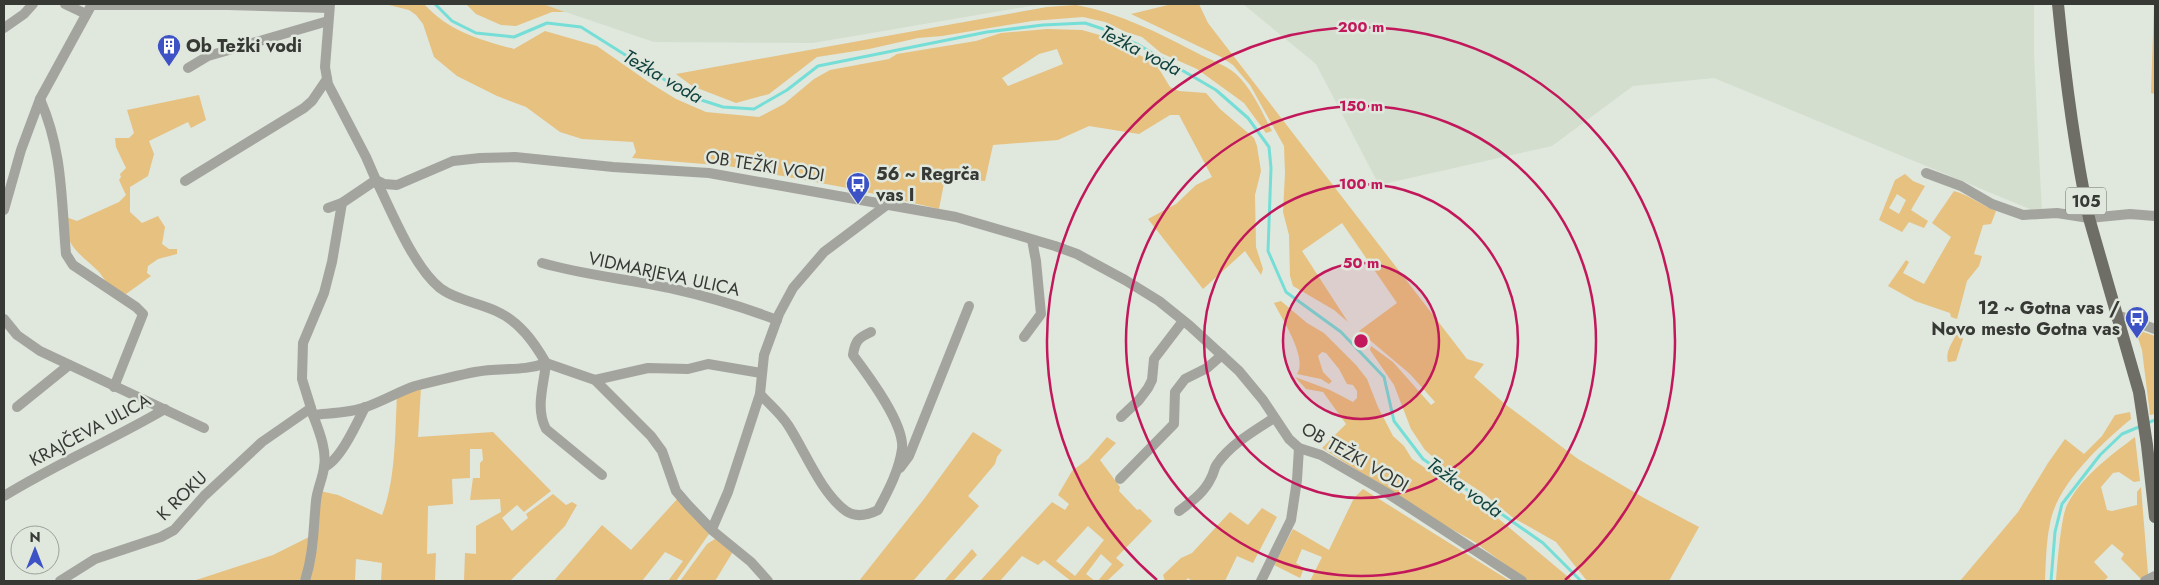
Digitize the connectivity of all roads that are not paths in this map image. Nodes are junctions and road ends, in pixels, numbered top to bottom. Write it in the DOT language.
graph roads {
  1 [pos="33,4"];
  2 [pos="65,4"];
  3 [pos="92,4"];
  4 [pos="174,4"];
  5 [pos="247,4"];
  6 [pos="2058,4"];
  7 [pos="330,6"];
  8 [pos="86,14"];
  9 [pos="328,21"];
  10 [pos="4,28"];
  11 [pos="188,68"];
  12 [pos="327,79"];
  13 [pos="40,99"];
  14 [pos="1926,173"];
  15 [pos="376,180"];
  16 [pos="185,181"];
  17 [pos="342,203"];
  18 [pos="888,204"];
  19 [pos="328,208"];
  20 [pos="4,210"];
  21 [pos="2155,216"];
  22 [pos="2089,218"];
  23 [pos="1032,240"];
  24 [pos="542,263"];
  25 [pos="969,306"];
  26 [pos="2117,315"];
  27 [pos="4,319"];
  28 [pos="777,320"];
  29 [pos="1183,320"];
  30 [pos="2155,330"];
  31 [pos="871,332"];
  32 [pos="1024,337"];
  33 [pos="1222,355"];
  34 [pos="546,363"];
  35 [pos="69,365"];
  36 [pos="761,373"];
  37 [pos="595,380"];
  38 [pos="114,387"];
  39 [pos="760,394"];
  40 [pos="17,407"];
  41 [pos="365,407"];
  42 [pos="165,409"];
  43 [pos="312,412"];
  44 [pos="1121,417"];
  45 [pos="1274,418"];
  46 [pos="204,428"];
  47 [pos="1299,448"];
  48 [pos="324,467"];
  49 [pos="896,473"];
  50 [pos="602,475"];
  51 [pos="1120,479"];
  52 [pos="4,496"];
  53 [pos="1179,511"];
  54 [pos="2155,517"];
  55 [pos="712,530"];
  56 [pos="2155,576"];
  57 [pos="60,581"];
  58 [pos="305,581"];
  59 [pos="768,581"];
  60 [pos="1262,581"];
  61 [pos="1522,581"];
  62 [pos="2145,581"];
  1 -- 10 [label="street"];
  2 -- 8 [label="street"];
  3 -- 4 [label="street"];
  3 -- 8 [label="street"];
  4 -- 5 [label="street"];
  5 -- 7 [label="street"];
  6 -- 22 [label="main road, 105"];
  7 -- 9 [label="street"];
  8 -- 13 [label="street"];
  9 -- 11 [label="street"];
  9 -- 12 [label="street"];
  12 -- 15 [label="street"];
  12 -- 16 [label="street"];
  13 -- 20 [label="street"];
  13 -- 38 [label="street, KRAJČEVA ULICA"];
  14 -- 22 [label="street"];
  15 -- 17 [label="street"];
  15 -- 18 [label="street, OB TEŽKI VODI"];
  15 -- 34 [label="street"];
  17 -- 19 [label="street"];
  17 -- 43 [label="street"];
  18 -- 23 [label="street, OB TEŽKI VODI"];
  18 -- 28 [label="street"];
  21 -- 22 [label="street"];
  22 -- 26 [label="main road, 105"];
  23 -- 29 [label="street, OB TEŽKI VODI"];
  23 -- 32 [label="street"];
  24 -- 28 [label="street, VIDMARJEVA ULICA"];
  25 -- 49 [label="street"];
  26 -- 30 [label="street"];
  26 -- 54 [label="main road, 105"];
  27 -- 35 [label="street"];
  28 -- 36 [label="street"];
  29 -- 33 [label="street, OB TEŽKI VODI"];
  29 -- 44 [label="street"];
  31 -- 49 [label="street"];
  33 -- 45 [label="street, OB TEŽKI VODI"];
  33 -- 51 [label="street"];
  34 -- 37 [label="street"];
  34 -- 41 [label="street"];
  34 -- 50 [label="street"];
  35 -- 38 [label="street"];
  35 -- 40 [label="street"];
  36 -- 37 [label="street"];
  36 -- 39 [label="street"];
  37 -- 55 [label="street"];
  38 -- 42 [label="street"];
  39 -- 49 [label="street"];
  39 -- 55 [label="street"];
  41 -- 43 [label="street"];
  41 -- 48 [label="street"];
  42 -- 46 [label="street"];
  42 -- 52 [label="street, KRAJČEVA ULICA"];
  43 -- 48 [label="street"];
  43 -- 57 [label="street, K ROKU"];
  45 -- 47 [label="street, OB TEŽKI VODI"];
  45 -- 53 [label="street"];
  47 -- 60 [label="street"];
  47 -- 61 [label="street, OB TEŽKI VODI"];
  48 -- 58 [label="street"];
  55 -- 59 [label="street"];
  56 -- 62 [label="street"];
}
